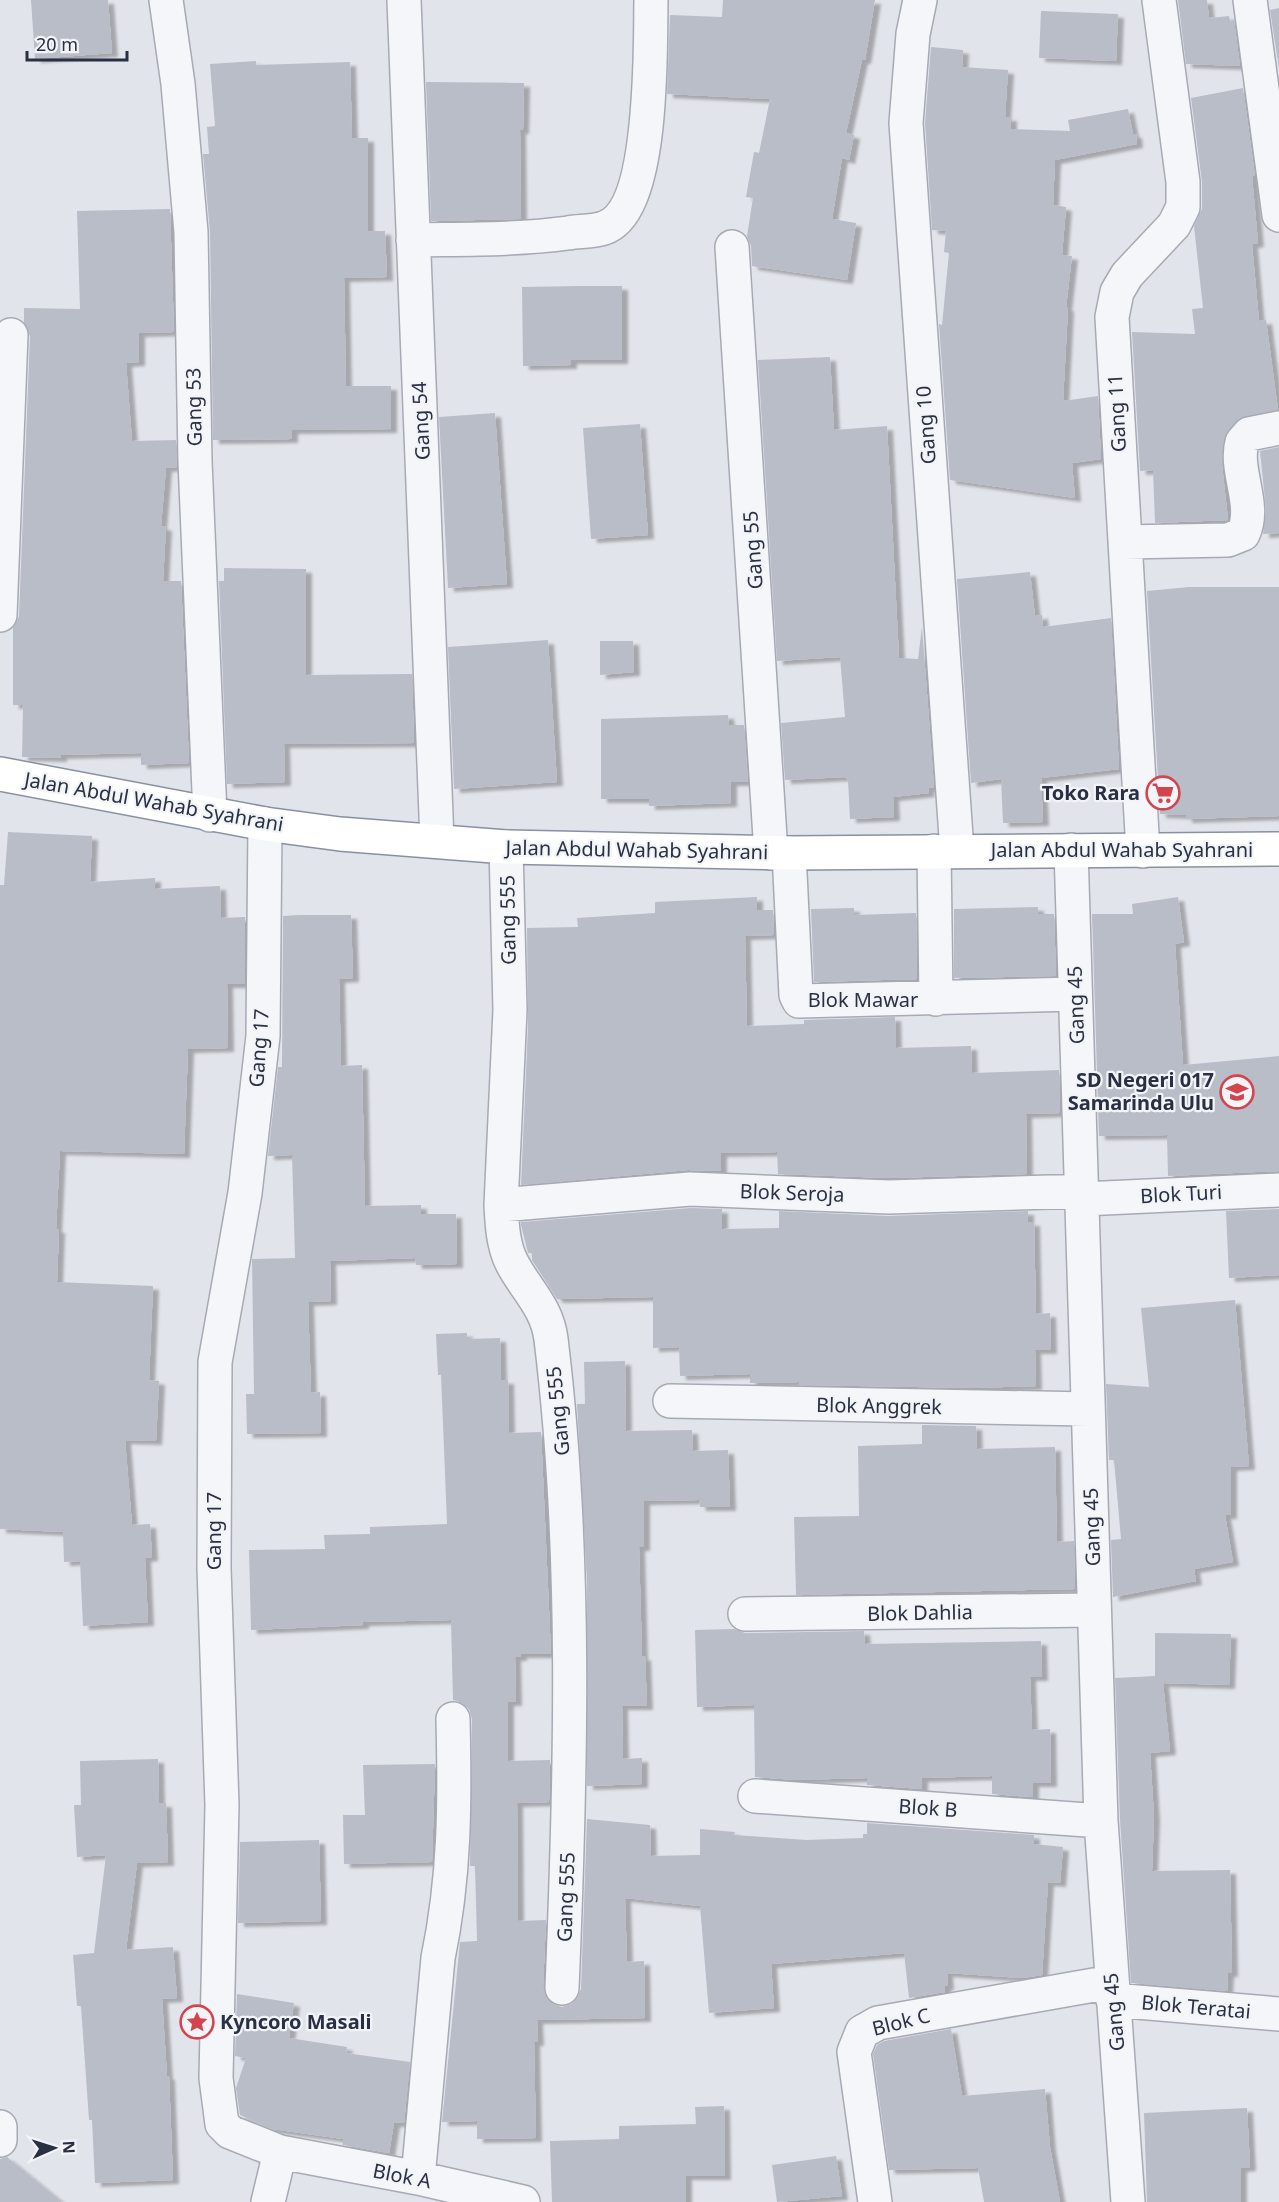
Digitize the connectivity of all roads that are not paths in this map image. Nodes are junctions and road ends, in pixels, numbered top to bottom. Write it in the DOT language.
graph roads {
  1 [pos="166,0"];
  2 [pos="404,0"];
  3 [pos="651,0"];
  4 [pos="920,0"];
  5 [pos="1159,0"];
  6 [pos="1250,0"];
  7 [pos="1279,215"];
  8 [pos="413,240"];
  9 [pos="732,247"];
  10 [pos="11,335"];
  11 [pos="1279,428"];
  12 [pos="1125,542"];
  13 [pos="0,615"];
  14 [pos="0,774"];
  15 [pos="210,815"];
  16 [pos="266,824"];
  17 [pos="437,841"];
  18 [pos="506,847"];
  19 [pos="1279,849"];
  20 [pos="1071,850"];
  21 [pos="946,851"];
  22 [pos="1143,851"];
  23 [pos="780,853"];
  24 [pos="1075,994"];
  25 [pos="936,999"];
  26 [pos="1279,1190"];
  27 [pos="1083,1195"];
  28 [pos="501,1205"];
  29 [pos="670,1401"];
  30 [pos="1088,1409"];
  31 [pos="1094,1610"];
  32 [pos="745,1614"];
  33 [pos="453,1719"];
  34 [pos="756,1796"];
  35 [pos="1101,1821"];
  36 [pos="562,1988"];
  37 [pos="1112,1991"];
  38 [pos="1279,2014"];
  39 [pos="280,2152"];
  40 [pos="418,2178"];
  41 [pos="268,2202"];
  42 [pos="523,2202"];
  43 [pos="875,2202"];
  44 [pos="1128,2202"];
  1 -- 15 [label="street, Gang 53"];
  2 -- 8 [label="street, Gang 54"];
  3 -- 8 [label="street"];
  4 -- 21 [label="street, Gang 10"];
  5 -- 12 [label="street, Gang 11"];
  6 -- 7 [label="street"];
  8 -- 17 [label="street, Gang 54"];
  9 -- 23 [label="street, Gang 55"];
  10 -- 13 [label="street"];
  11 -- 12 [label="street"];
  12 -- 22 [label="street, Gang 11"];
  14 -- 15 [label="highway, Jalan Abdul Wahab Syahrani"];
  15 -- 16 [label="highway, Jalan Abdul Wahab Syahrani"];
  16 -- 17 [label="highway, Jalan Abdul Wahab Syahrani"];
  16 -- 39 [label="street, Gang 17"];
  17 -- 18 [label="highway, Jalan Abdul Wahab Syahrani"];
  18 -- 23 [label="highway, Jalan Abdul Wahab Syahrani"];
  18 -- 28 [label="street, Gang 555"];
  19 -- 22 [label="highway, Jalan Abdul Wahab Syahrani"];
  20 -- 21 [label="highway, Jalan Abdul Wahab Syahrani"];
  20 -- 22 [label="highway, Jalan Abdul Wahab Syahrani"];
  20 -- 24 [label="street, Gang 45"];
  21 -- 23 [label="highway, Jalan Abdul Wahab Syahrani"];
  21 -- 25 [label="street, Gang 10"];
  23 -- 25 [label="street, Blok Mawar"];
  24 -- 25 [label="street, Blok Mawar"];
  24 -- 27 [label="street, Gang 45"];
  26 -- 27 [label="street, Blok Turi"];
  27 -- 28 [label="street, Blok Seroja"];
  27 -- 30 [label="street, Gang 45"];
  28 -- 36 [label="street, Gang 555"];
  29 -- 30 [label="street, Blok Anggrek"];
  30 -- 31 [label="street, Gang 45"];
  31 -- 32 [label="street, Blok Dahlia"];
  31 -- 35 [label="street, Gang 45"];
  33 -- 40 [label="street"];
  34 -- 35 [label="street, Blok B"];
  35 -- 37 [label="street, Gang 45"];
  37 -- 38 [label="street, Blok Teratai"];
  37 -- 43 [label="street, Blok C"];
  37 -- 44 [label="street, Gang 45"];
  39 -- 40 [label="street, Blok A"];
  39 -- 41 [label="street"];
  40 -- 42 [label="street, Blok A"];
}
